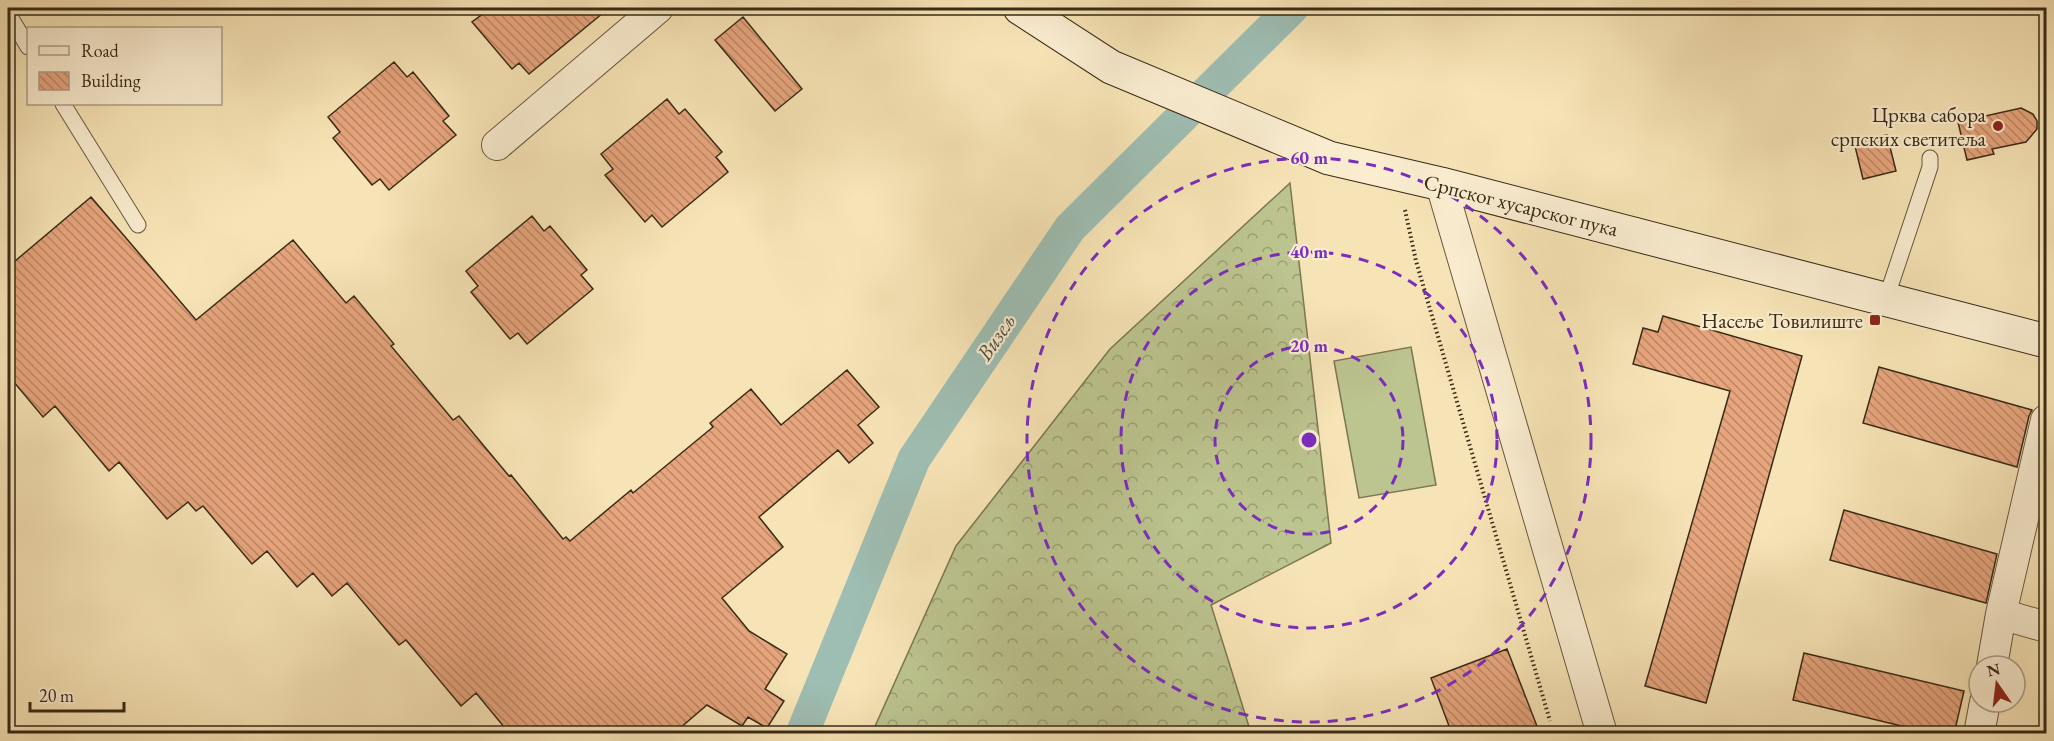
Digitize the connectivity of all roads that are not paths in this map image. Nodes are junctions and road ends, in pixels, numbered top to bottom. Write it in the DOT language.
graph roads {
  1 [pos="658,8"];
  2 [pos="1020,8"];
  3 [pos="8,13"];
  4 [pos="27,45"];
  5 [pos="64,105"];
  6 [pos="497,145"];
  7 [pos="1930,158"];
  8 [pos="1441,184"];
  9 [pos="138,225"];
  10 [pos="1886,299"];
  11 [pos="2046,341"];
  12 [pos="2046,420"];
  13 [pos="2001,614"];
  14 [pos="2046,627"];
  15 [pos="1994,654"];
  16 [pos="1983,714"];
  17 [pos="1602,734"];
  18 [pos="1979,734"];
  1 -- 6 [label="street"];
  2 -- 8 [label="street, Српског хусарског пука"];
  3 -- 4 [label="lane"];
  5 -- 9 [label="lane"];
  7 -- 10 [label="lane"];
  8 -- 10 [label="street, Српског хусарског пука"];
  8 -- 17 [label="street"];
  10 -- 11 [label="street, Српског хусарског пука"];
  12 -- 13 [label="street"];
  13 -- 14 [label="street"];
  13 -- 15 [label="street"];
  16 -- 18 [label="street"];
}
